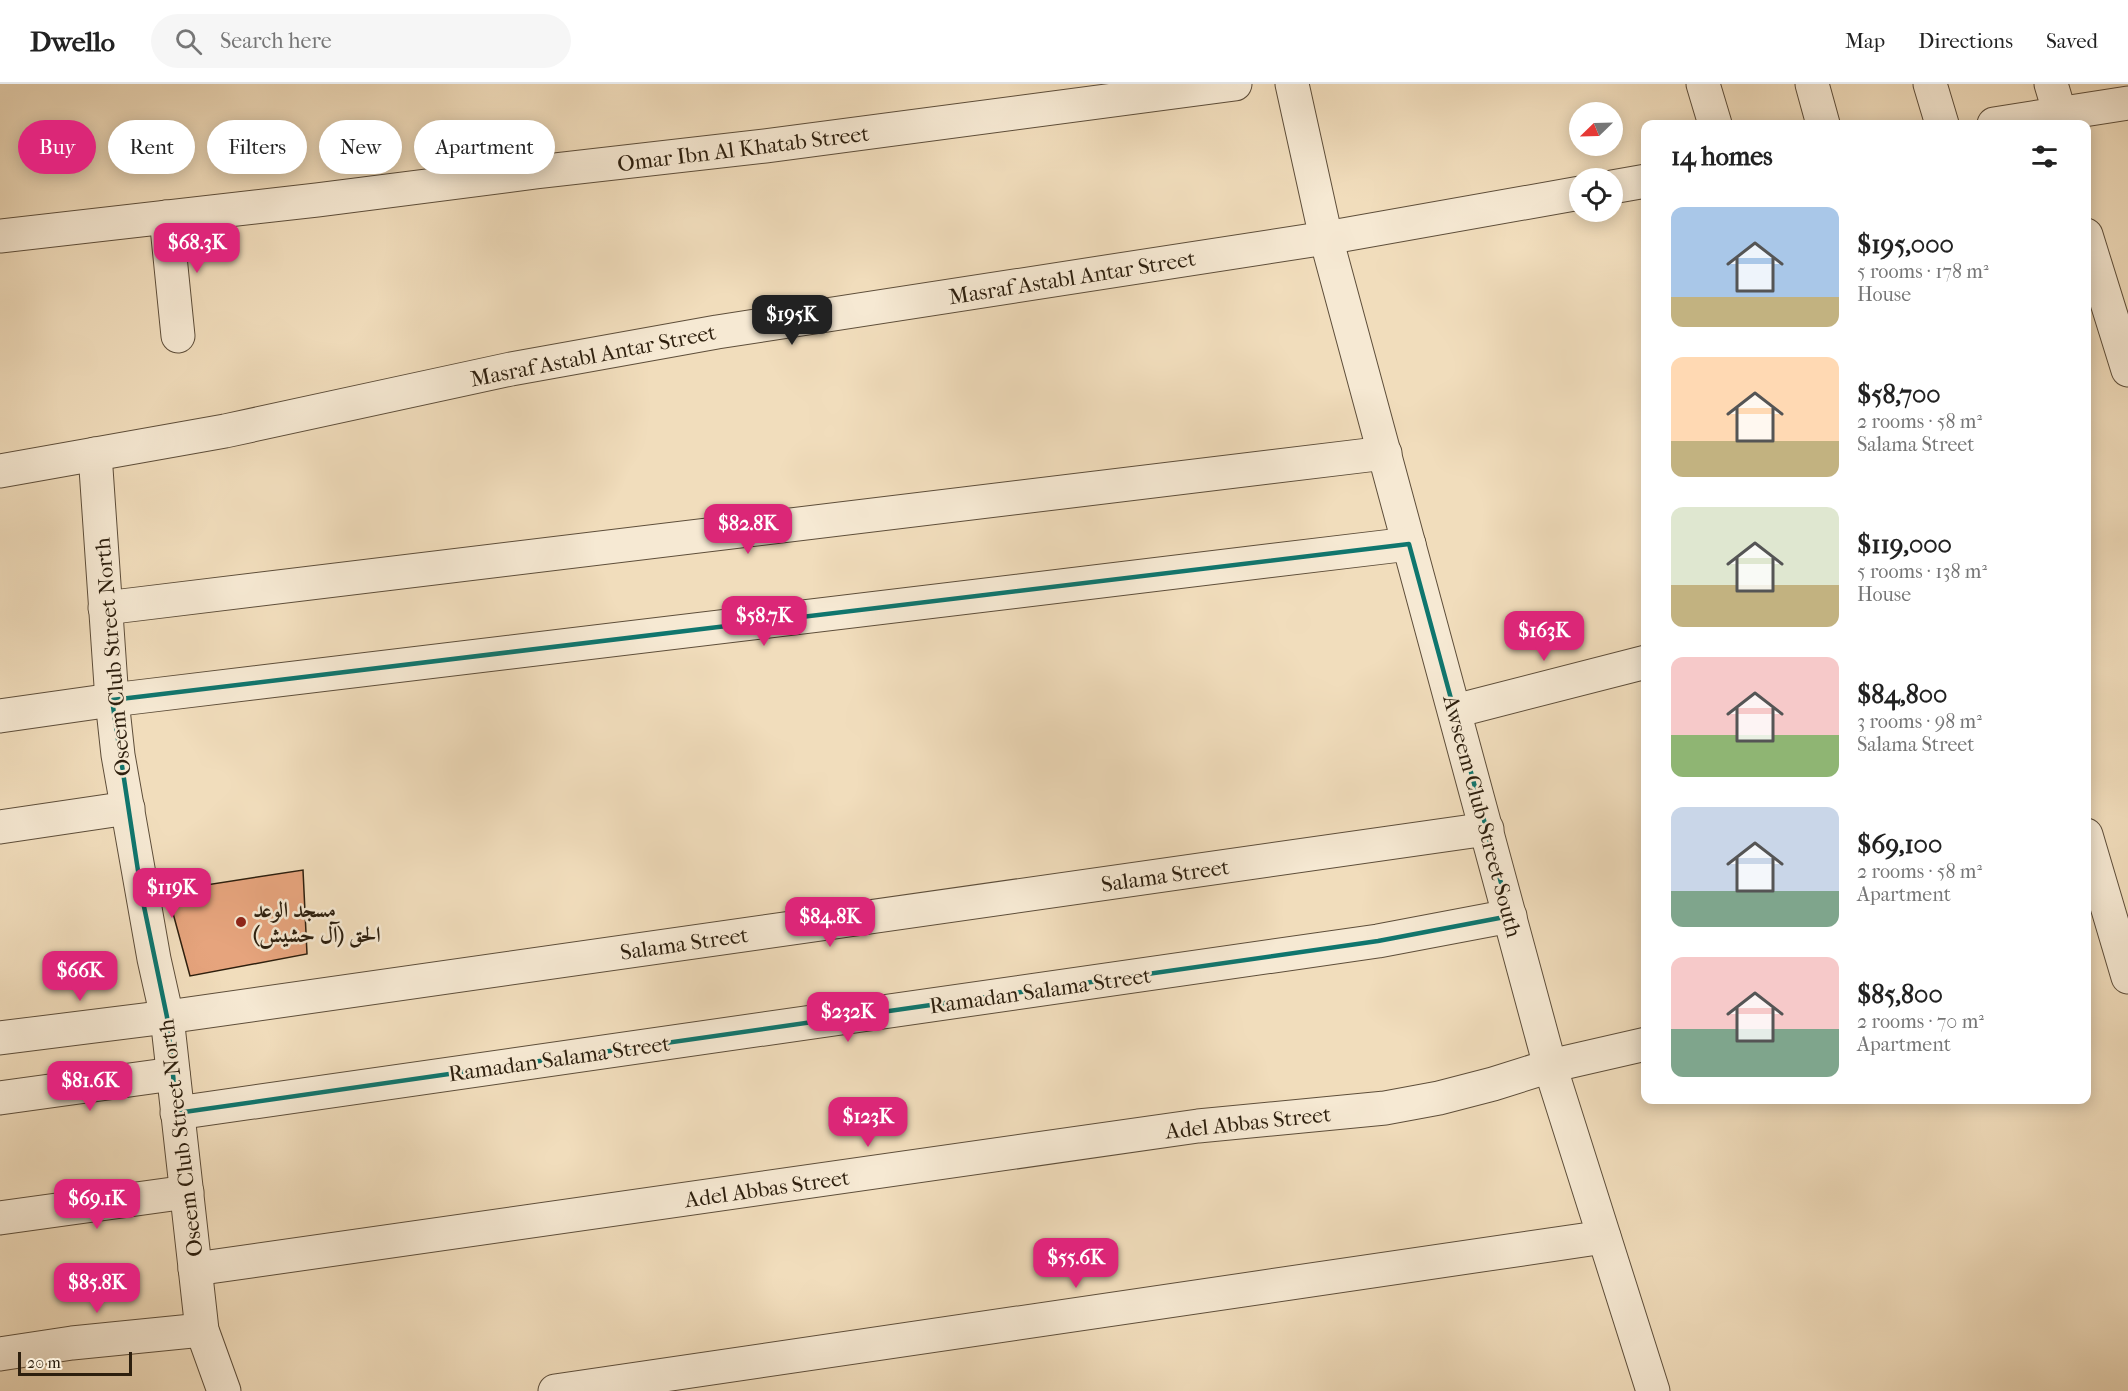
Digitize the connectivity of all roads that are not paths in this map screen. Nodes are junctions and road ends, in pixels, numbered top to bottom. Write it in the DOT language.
graph roads {
  1 [pos="1235,84"];
  2 [pos="1292,84"];
  3 [pos="1703,84"];
  4 [pos="1812,84"];
  5 [pos="1930,84"];
  6 [pos="2128,103"];
  7 [pos="2058,108"];
  8 [pos="1714,120"];
  9 [pos="1822,120"];
  10 [pos="1941,120"];
  11 [pos="2010,120"];
  12 [pos="1641,182"];
  13 [pos="1623,185"];
  14 [pos="1569,195"];
  15 [pos="166,217"];
  16 [pos="0,236"];
  17 [pos="1326,238"];
  18 [pos="2091,251"];
  19 [pos="178,336"];
  20 [pos="2128,370"];
  21 [pos="1385,453"];
  22 [pos="95,454"];
  23 [pos="0,471"];
  24 [pos="1409,544"];
  25 [pos="105,608"];
  26 [pos="1641,663"];
  27 [pos="112,700"];
  28 [pos="1455,711"];
  29 [pos="0,716"];
  30 [pos="128,808"];
  31 [pos="0,826"];
  32 [pos="1487,829"];
  33 [pos="2091,852"];
  34 [pos="1510,916"];
  35 [pos="2128,977"];
  36 [pos="167,1017"];
  37 [pos="0,1038"];
  38 [pos="1641,1045"];
  39 [pos="1550,1066"];
  40 [pos="173,1074"];
  41 [pos="0,1098"];
  42 [pos="177,1113"];
  43 [pos="187,1192"];
  44 [pos="0,1218"];
  45 [pos="1604,1237"];
  46 [pos="195,1269"];
  47 [pos="201,1330"];
  48 [pos="0,1354"];
  49 [pos="224,1391"];
  50 [pos="555,1391"];
  51 [pos="1653,1391"];
  1 -- 15 [label="street, Omar Ibn Al Khatab Street"];
  2 -- 17 [label="street, Awseem Club Street South"];
  3 -- 8 [label="street"];
  4 -- 9 [label="street"];
  5 -- 10 [label="street"];
  6 -- 7 [label="street"];
  7 -- 11 [label="street"];
  12 -- 13 [label="street"];
  14 -- 17 [label="street, Masraf Astabl Antar Street"];
  15 -- 16 [label="street, Omar Ibn Al Khatab Street"];
  15 -- 19 [label="street"];
  17 -- 21 [label="street, Awseem Club Street South"];
  17 -- 22 [label="street, Masraf Astabl Antar Street"];
  18 -- 20 [label="street"];
  21 -- 24 [label="street, Awseem Club Street South"];
  21 -- 25 [label="street"];
  22 -- 23 [label="street, Masraf Astabl Antar Street"];
  22 -- 25 [label="street, Oseem Club Street North"];
  24 -- 27 [label="street"];
  24 -- 28 [label="street, Awseem Club Street South"];
  25 -- 27 [label="street, Oseem Club Street North"];
  26 -- 28 [label="street"];
  27 -- 29 [label="street"];
  27 -- 30 [label="street, Oseem Club Street North"];
  28 -- 32 [label="street, Awseem Club Street South"];
  30 -- 31 [label="street"];
  30 -- 36 [label="street, Oseem Club Street North"];
  32 -- 34 [label="street, Awseem Club Street South"];
  32 -- 36 [label="street, Salama Street"];
  33 -- 35 [label="street"];
  34 -- 39 [label="street, Awseem Club Street South"];
  34 -- 42 [label="street, Ramadan Salama Street"];
  36 -- 37 [label="street, Salama Street"];
  36 -- 40 [label="street, Oseem Club Street North"];
  38 -- 39 [label="street, Adel Abbas Street"];
  39 -- 45 [label="street, Awseem Club Street South"];
  39 -- 46 [label="street, Adel Abbas Street"];
  40 -- 41 [label="street"];
  40 -- 42 [label="street, Oseem Club Street North"];
  42 -- 43 [label="street, Oseem Club Street North"];
  43 -- 44 [label="street"];
  43 -- 46 [label="street, Oseem Club Street North"];
  45 -- 50 [label="street"];
  45 -- 51 [label="street, Awseem Club Street South"];
  46 -- 47 [label="street, Oseem Club Street North"];
  47 -- 48 [label="street"];
  47 -- 49 [label="street, Oseem Club Street North"];
}
